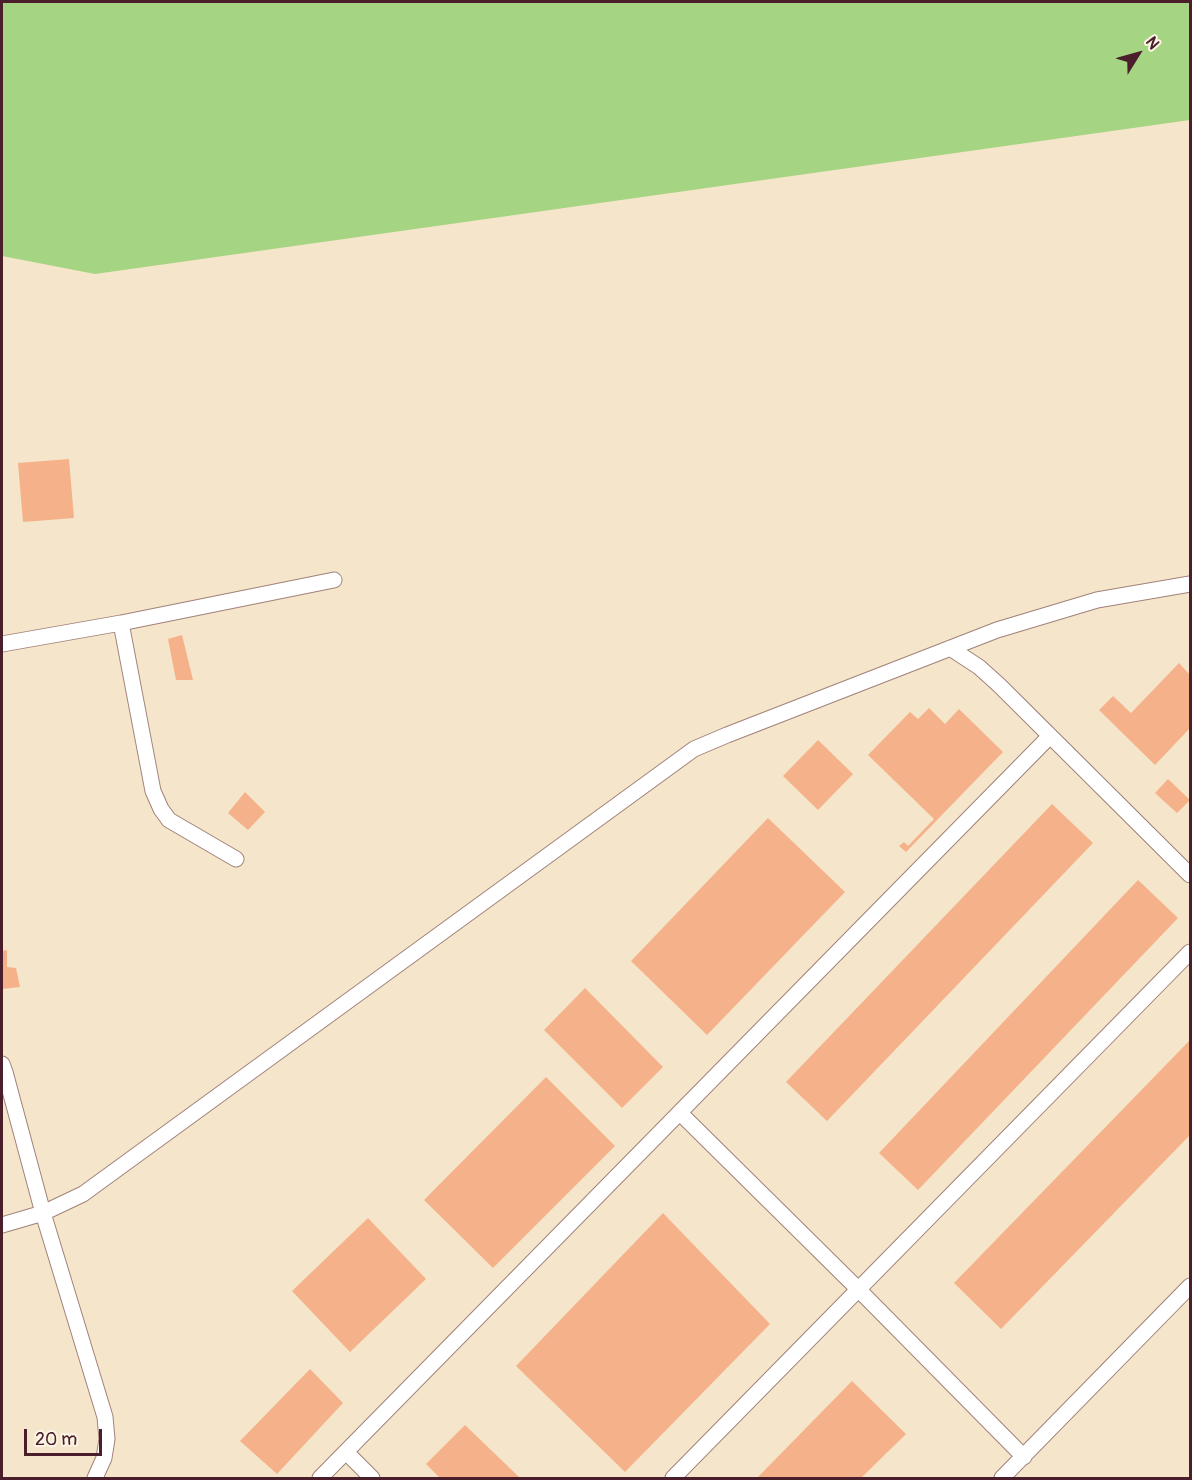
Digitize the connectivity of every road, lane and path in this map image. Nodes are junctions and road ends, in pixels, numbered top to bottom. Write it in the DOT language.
graph roads {
  1 [pos="334,580"];
  2 [pos="1191,584"];
  3 [pos="122,623"];
  4 [pos="2,644"];
  5 [pos="950,648"];
  6 [pos="1050,736"];
  7 [pos="236,859"];
  8 [pos="1191,875"];
  9 [pos="1191,952"];
  10 [pos="2,1064"];
  11 [pos="680,1113"];
  12 [pos="43,1213"];
  13 [pos="2,1225"];
  14 [pos="1191,1286"];
  15 [pos="858,1288"];
  16 [pos="346,1452"];
  17 [pos="1024,1456"];
  18 [pos="95,1479"];
  19 [pos="320,1479"];
  20 [pos="372,1479"];
  21 [pos="672,1479"];
  22 [pos="1002,1479"];
  1 -- 3 [label="lane"];
  2 -- 5 [label="lane"];
  3 -- 4 [label="lane"];
  3 -- 7 [label="lane"];
  5 -- 6 [label="lane"];
  5 -- 12 [label="lane"];
  6 -- 8 [label="lane"];
  6 -- 11 [label="lane"];
  9 -- 15 [label="lane"];
  10 -- 12 [label="lane"];
  11 -- 15 [label="lane"];
  11 -- 16 [label="lane"];
  12 -- 13 [label="lane"];
  12 -- 18 [label="lane"];
  14 -- 17 [label="lane"];
  15 -- 17 [label="lane"];
  15 -- 21 [label="lane"];
  16 -- 19 [label="lane"];
  16 -- 20 [label="lane"];
  17 -- 22 [label="lane"];
}
